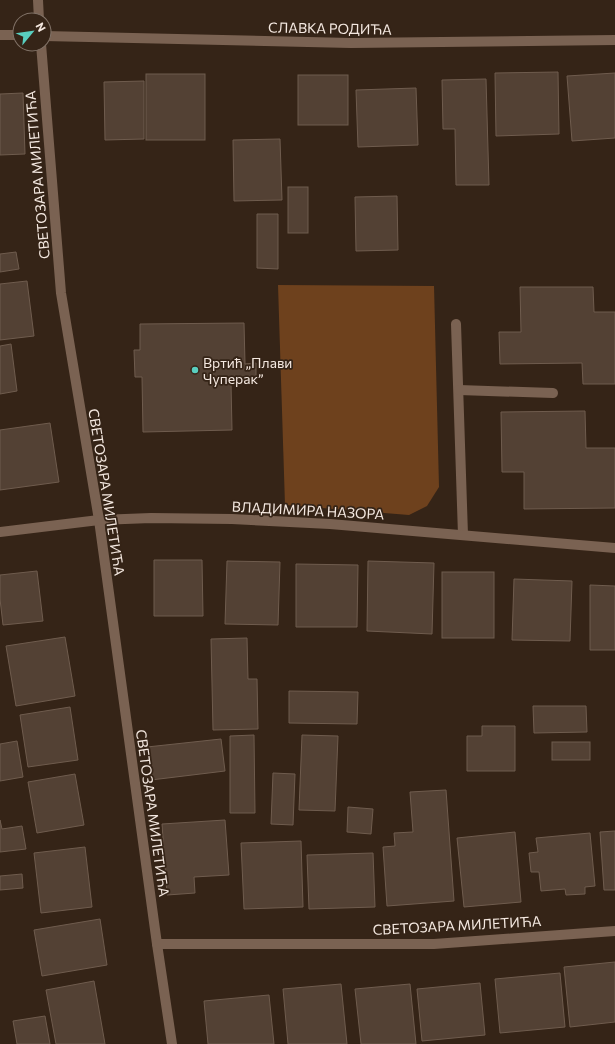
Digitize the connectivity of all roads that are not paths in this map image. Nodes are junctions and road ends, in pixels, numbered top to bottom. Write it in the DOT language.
graph roads {
  1 [pos="38,0"];
  2 [pos="39,12"];
  3 [pos="0,35"];
  4 [pos="12,35"];
  5 [pos="52,36"];
  6 [pos="615,40"];
  7 [pos="42,52"];
  8 [pos="456,324"];
  9 [pos="459,390"];
  10 [pos="553,393"];
  11 [pos="99,520"];
  12 [pos="0,532"];
  13 [pos="463,535"];
  14 [pos="615,548"];
  15 [pos="615,930"];
  16 [pos="157,944"];
  17 [pos="172,1044"];
  1 -- 2 [label="street"];
  3 -- 4 [label="street"];
  5 -- 6 [label="street, СЛАВКА РОДИЋА"];
  7 -- 11 [label="street, СВЕТОЗАРА МИЛЕТИЋА"];
  8 -- 9 [label="street"];
  9 -- 10 [label="street"];
  9 -- 13 [label="street"];
  11 -- 12 [label="street, ВЛАДИМИРА НАЗОРА"];
  11 -- 13 [label="street, ВЛАДИМИРА НАЗОРА"];
  11 -- 16 [label="street, СВЕТОЗАРА МИЛЕТИЋА"];
  13 -- 14 [label="street, ВЛАДИМИРА НАЗОРА"];
  15 -- 16 [label="street, СВЕТОЗАРА МИЛЕТИЋА"];
  16 -- 17 [label="street, СВЕТОЗАРА МИЛЕТИЋА"];
}
